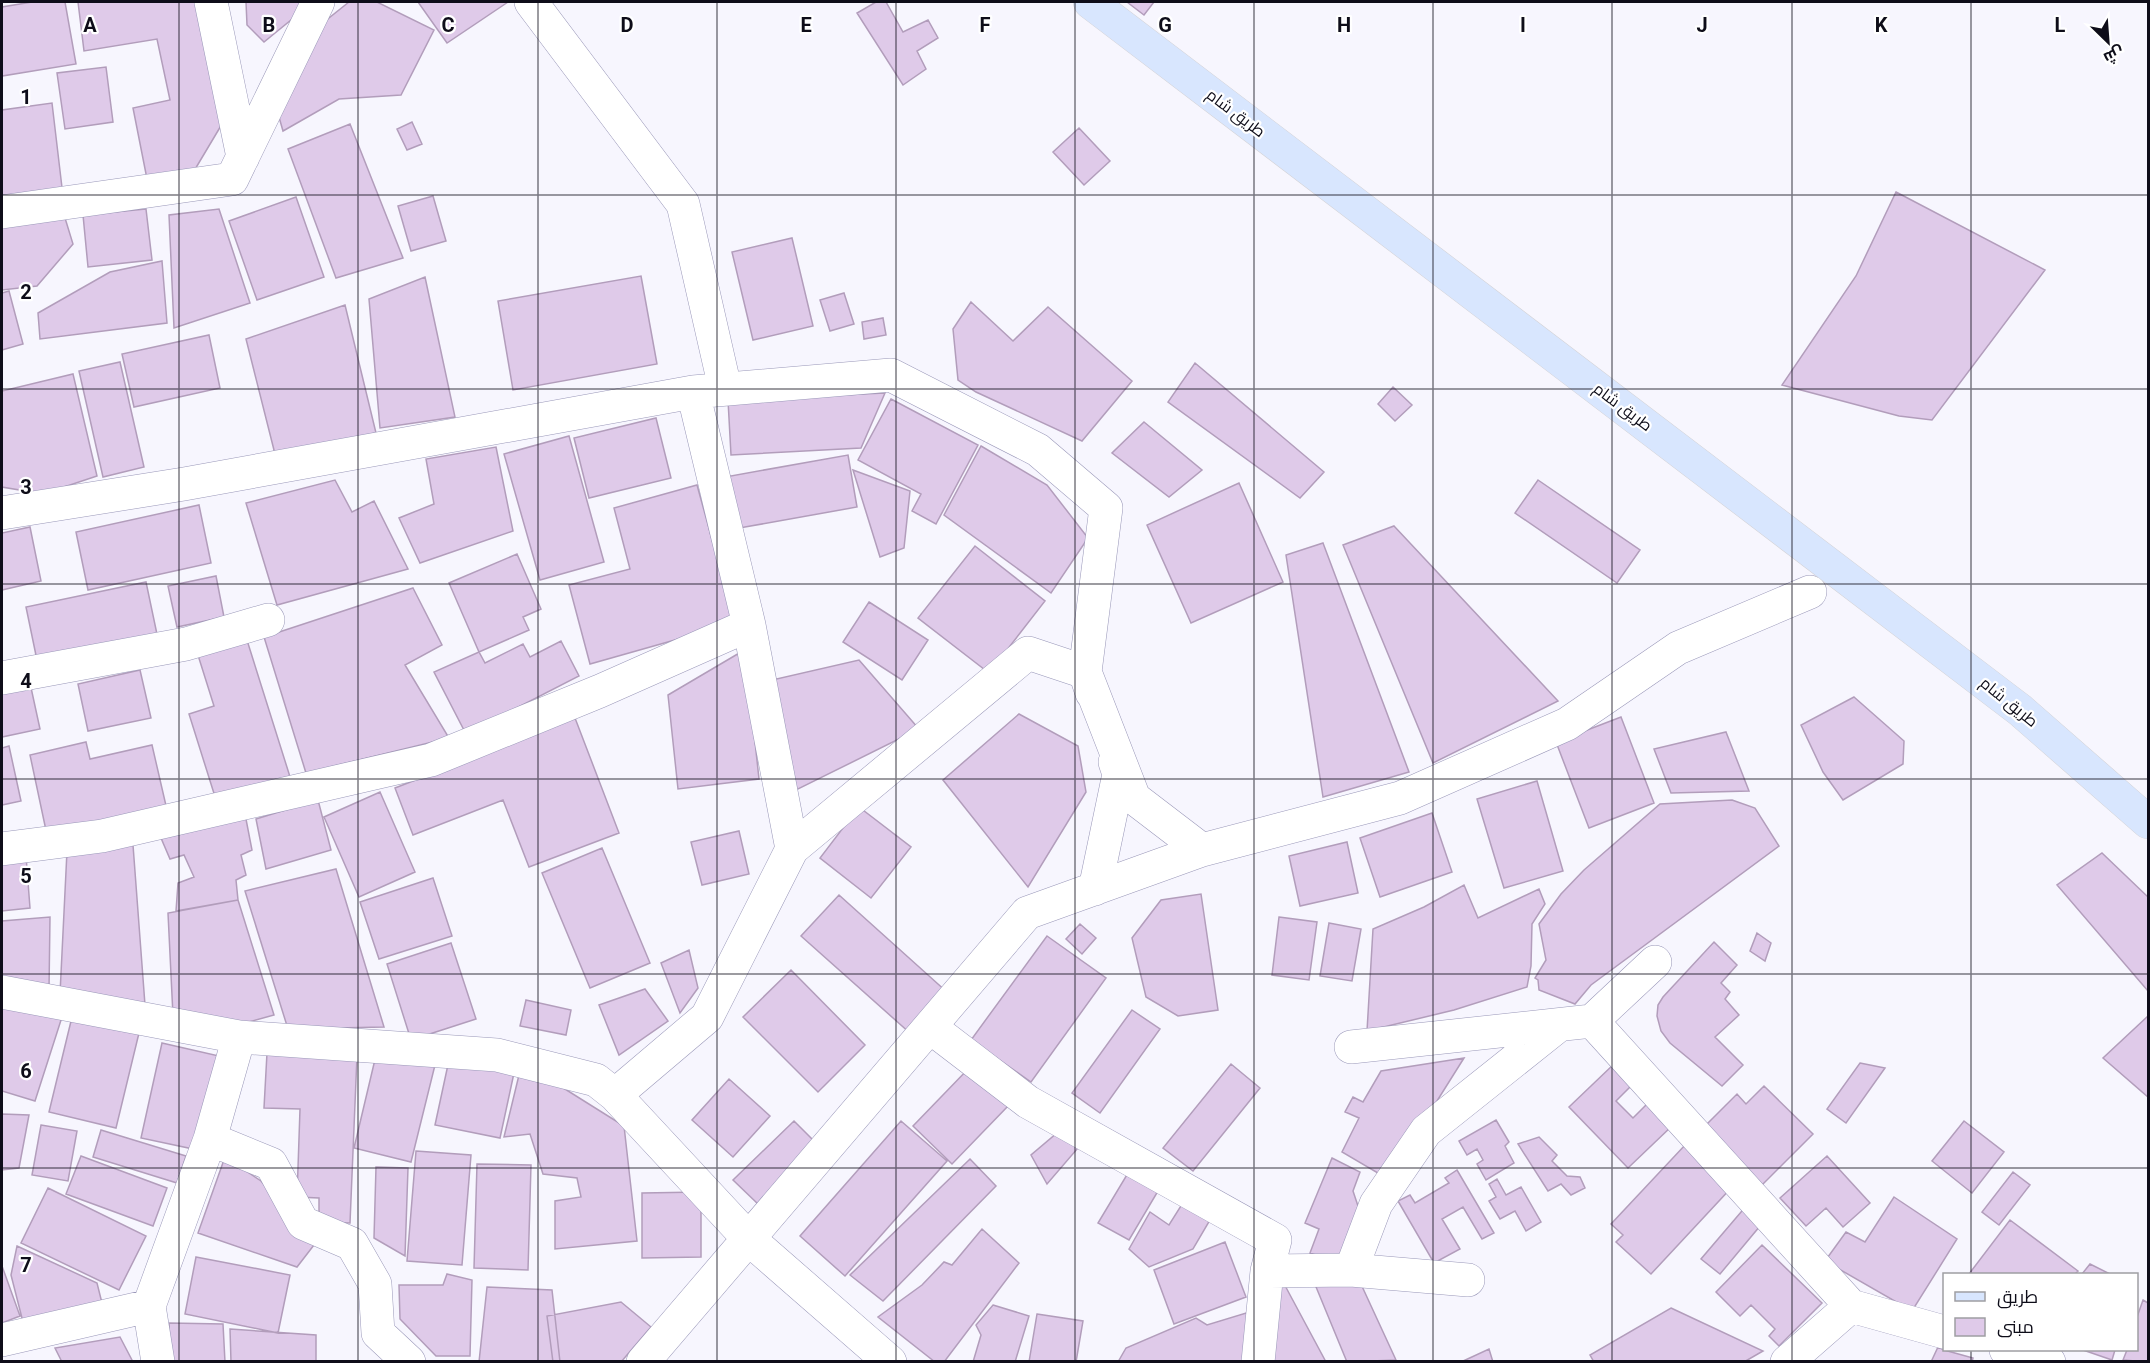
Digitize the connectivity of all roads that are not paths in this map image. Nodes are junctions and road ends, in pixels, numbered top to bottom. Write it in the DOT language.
graph roads {
  1 [pos="211,2"];
  2 [pos="318,2"];
  3 [pos="531,2"];
  4 [pos="1090,2"];
  5 [pos="243,157"];
  6 [pos="2,212"];
  7 [pos="725,388"];
  8 [pos="693,392"];
  9 [pos="2,513"];
  10 [pos="1810,592"];
  11 [pos="268,620"];
  12 [pos="749,625"];
  13 [pos="1085,672"];
  14 [pos="2,678"];
  15 [pos="2148,822"];
  16 [pos="2,849"];
  17 [pos="792,849"];
  18 [pos="1202,850"];
  19 [pos="1095,889"];
  20 [pos="1655,962"];
  21 [pos="2,992"];
  22 [pos="1592,1022"];
  23 [pos="1559,1025"];
  24 [pos="930,1027"];
  25 [pos="239,1037"];
  26 [pos="1351,1047"];
  27 [pos="615,1095"];
  28 [pos="210,1139"];
  29 [pos="749,1239"];
  30 [pos="1351,1270"];
  31 [pos="1267,1271"];
  32 [pos="1468,1280"];
  33 [pos="149,1306"];
  34 [pos="1851,1306"];
  35 [pos="1943,1332"];
  36 [pos="2,1340"];
  37 [pos="2010,1351"];
  38 [pos="158,1362"];
  39 [pos="409,1362"];
  40 [pos="643,1362"];
  41 [pos="890,1362"];
  42 [pos="1258,1362"];
  43 [pos="1787,1362"];
  44 [pos="2049,1362"];
  1 -- 5 [label="street"];
  2 -- 5 [label="street"];
  3 -- 7 [label="street"];
  4 -- 15 [label="main road, طريق شام"];
  5 -- 6 [label="street"];
  7 -- 8 [label="street"];
  7 -- 13 [label="street"];
  8 -- 9 [label="street"];
  8 -- 12 [label="street"];
  10 -- 18 [label="street"];
  11 -- 14 [label="street"];
  12 -- 16 [label="street"];
  12 -- 17 [label="street"];
  13 -- 17 [label="street"];
  13 -- 18 [label="street"];
  13 -- 19 [label="street"];
  17 -- 27 [label="street"];
  18 -- 19 [label="street"];
  19 -- 24 [label="street"];
  20 -- 22 [label="street"];
  21 -- 25 [label="street"];
  22 -- 23 [label="street"];
  22 -- 34 [label="street"];
  23 -- 26 [label="street"];
  23 -- 30 [label="street"];
  24 -- 29 [label="street"];
  24 -- 31 [label="street"];
  25 -- 27 [label="street"];
  25 -- 28 [label="street"];
  27 -- 29 [label="street"];
  28 -- 33 [label="street"];
  28 -- 39 [label="street"];
  29 -- 40 [label="street"];
  29 -- 41 [label="street"];
  30 -- 31 [label="street"];
  30 -- 32 [label="street"];
  31 -- 42 [label="street"];
  33 -- 36 [label="street"];
  33 -- 38 [label="street"];
  34 -- 35 [label="street"];
  34 -- 43 [label="street"];
  37 -- 44 [label="street"];
}
